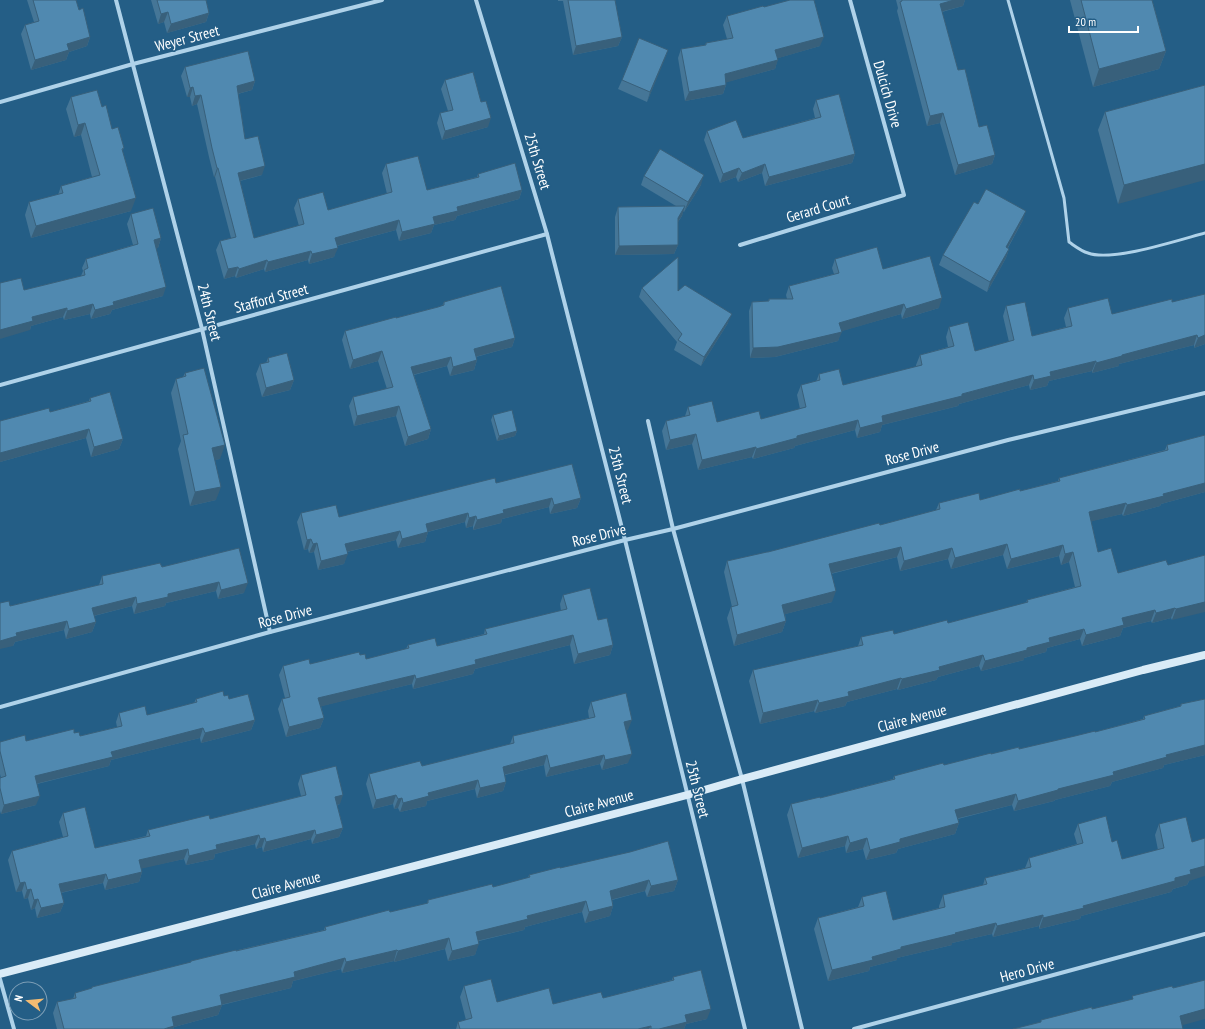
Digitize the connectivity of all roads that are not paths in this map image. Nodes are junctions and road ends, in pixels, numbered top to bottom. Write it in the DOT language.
graph roads {
  1 [pos="116,0"];
  2 [pos="382,0"];
  3 [pos="476,0"];
  4 [pos="850,0"];
  5 [pos="1008,0"];
  6 [pos="133,64"];
  7 [pos="0,102"];
  8 [pos="904,195"];
  9 [pos="1205,233"];
  10 [pos="548,234"];
  11 [pos="740,245"];
  12 [pos="202,329"];
  13 [pos="0,385"];
  14 [pos="1205,393"];
  15 [pos="648,421"];
  16 [pos="673,529"];
  17 [pos="625,540"];
  18 [pos="270,632"];
  19 [pos="1205,655"];
  20 [pos="0,707"];
  21 [pos="742,778"];
  22 [pos="687,795"];
  23 [pos="1205,934"];
  24 [pos="0,974"];
  25 [pos="0,979"];
  26 [pos="14,1029"];
  27 [pos="745,1029"];
  28 [pos="802,1029"];
  29 [pos="854,1029"];
  1 -- 6 [label="street, 24th Street"];
  2 -- 6 [label="street, Weyer Street"];
  3 -- 10 [label="street, 25th Street"];
  4 -- 8 [label="street, Dulcich Drive"];
  5 -- 9 [label="lane"];
  6 -- 7 [label="street, Weyer Street"];
  6 -- 12 [label="street, 24th Street"];
  8 -- 11 [label="street, Gerard Court"];
  10 -- 12 [label="street, Stafford Street"];
  10 -- 17 [label="street, 25th Street"];
  12 -- 13 [label="street, Stafford Street"];
  12 -- 18 [label="street, 24th Street"];
  14 -- 16 [label="street, Rose Drive"];
  15 -- 16 [label="street"];
  16 -- 17 [label="street, Rose Drive"];
  16 -- 21 [label="street"];
  17 -- 18 [label="street, Rose Drive"];
  17 -- 22 [label="street, 25th Street"];
  18 -- 20 [label="street, Rose Drive"];
  19 -- 21 [label="street, Claire Avenue"];
  21 -- 22 [label="street, Claire Avenue"];
  21 -- 28 [label="street"];
  22 -- 24 [label="street, Claire Avenue"];
  22 -- 27 [label="street, 25th Street"];
  23 -- 29 [label="street, Hero Drive"];
  25 -- 26 [label="street"];
}
